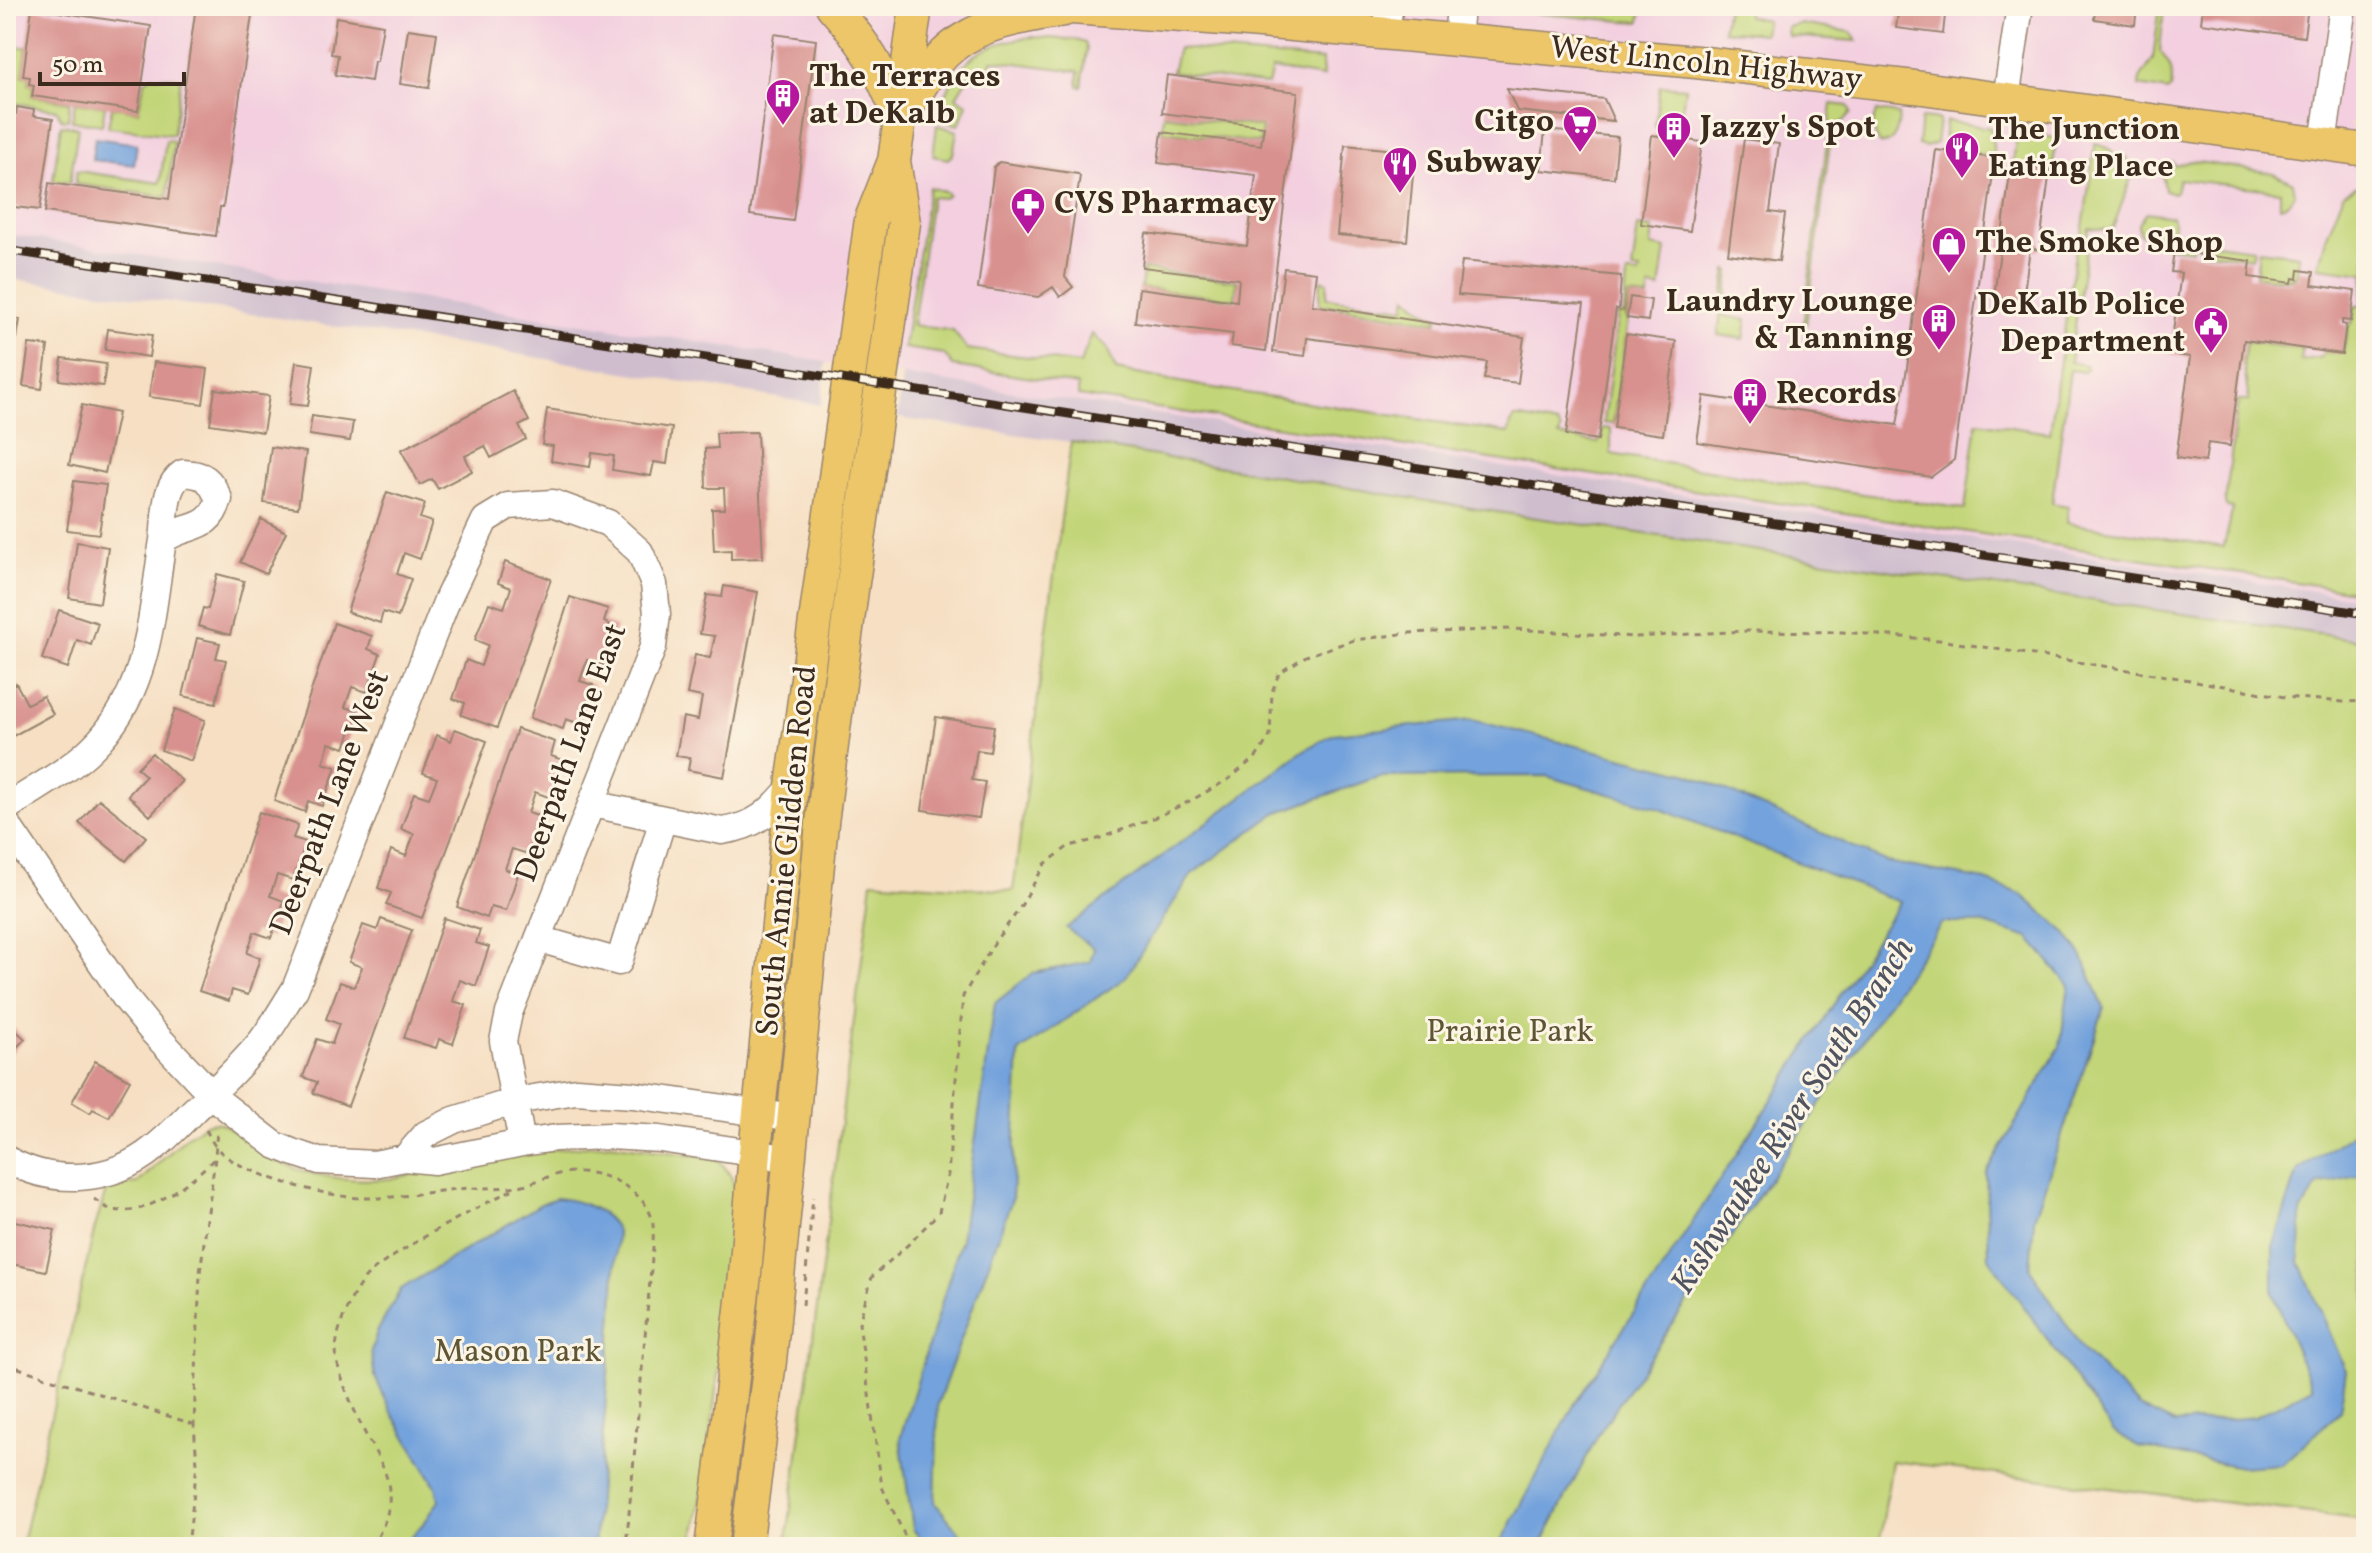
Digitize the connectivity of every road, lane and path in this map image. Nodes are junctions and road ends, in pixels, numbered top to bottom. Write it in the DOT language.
graph roads {
  1 [pos="832,6"];
  2 [pos="916,6"];
  3 [pos="1460,6"];
  4 [pos="2020,6"];
  5 [pos="2343,6"];
  6 [pos="1063,7"];
  7 [pos="1388,20"];
  8 [pos="1457,41"];
  9 [pos="2006,99"];
  10 [pos="900,118"];
  11 [pos="2323,143"];
  12 [pos="2366,150"];
  13 [pos="894,161"];
  14 [pos="485,520"];
  15 [pos="163,540"];
  16 [pos="2366,701"];
  17 [pos="792,786"];
  18 [pos="592,804"];
  19 [pos="6,808"];
  20 [pos="663,819"];
  21 [pos="6,823"];
  22 [pos="539,939"];
  23 [pos="208,1101"];
  24 [pos="515,1101"];
  25 [pos="760,1113"];
  26 [pos="795,1118"];
  27 [pos="522,1143"];
  28 [pos="216,1148"];
  29 [pos="755,1152"];
  30 [pos="215,1158"];
  31 [pos="405,1158"];
  32 [pos="6,1159"];
  33 [pos="792,1159"];
  34 [pos="90,1177"];
  35 [pos="519,1186"];
  36 [pos="6,1364"];
  37 [pos="194,1424"];
  38 [pos="188,1547"];
  39 [pos="372,1547"];
  40 [pos="626,1547"];
  41 [pos="711,1547"];
  42 [pos="746,1547"];
  43 [pos="910,1547"];
  1 -- 10 [label="main road"];
  2 -- 10 [label="main road, South Annie Glidden Road"];
  3 -- 8 [label="street"];
  4 -- 9 [label="street"];
  5 -- 11 [label="street"];
  6 -- 7 [label="main road, West Lincoln Highway"];
  6 -- 10 [label="main road, West Lincoln Highway"];
  7 -- 8 [label="main road, West Lincoln Highway"];
  8 -- 9 [label="main road, West Lincoln Highway"];
  9 -- 11 [label="main road, West Lincoln Highway"];
  10 -- 13 [label="main road, South Annie Glidden Road"];
  11 -- 12 [label="main road, West Lincoln Highway"];
  13 -- 17 [label="main road, South Annie Glidden Road"];
  13 -- 26 [label="main road, South Annie Glidden Road"];
  14 -- 18 [label="street, Deerpath Lane East"];
  14 -- 23 [label="street, Deerpath Lane West"];
  15 -- 19 [label="street"];
  16 -- 43 [label="path"];
  17 -- 20 [label="street"];
  17 -- 25 [label="main road, South Annie Glidden Road"];
  18 -- 20 [label="street"];
  18 -- 22 [label="street, Deerpath Lane East"];
  20 -- 22 [label="street"];
  21 -- 23 [label="street"];
  22 -- 24 [label="street, Deerpath Lane East"];
  23 -- 28 [label="path"];
  23 -- 28 [label="path"];
  23 -- 31 [label="street"];
  23 -- 34 [label="street, Deerpath Lane West"];
  24 -- 25 [label="street"];
  24 -- 27 [label="street, Deerpath Lane East"];
  24 -- 31 [label="street"];
  25 -- 26 [label="street"];
  25 -- 29 [label="main road, South Annie Glidden Road"];
  26 -- 33 [label="main road, South Annie Glidden Road"];
  27 -- 29 [label="street"];
  27 -- 31 [label="street"];
  28 -- 30 [label="path"];
  28 -- 35 [label="path"];
  29 -- 33 [label="street"];
  29 -- 41 [label="main road, South Annie Glidden Road"];
  30 -- 34 [label="path"];
  30 -- 37 [label="path"];
  32 -- 34 [label="street"];
  33 -- 42 [label="main road, South Annie Glidden Road"];
  35 -- 39 [label="path"];
  35 -- 40 [label="path"];
  36 -- 37 [label="path"];
  37 -- 38 [label="path"];
}
